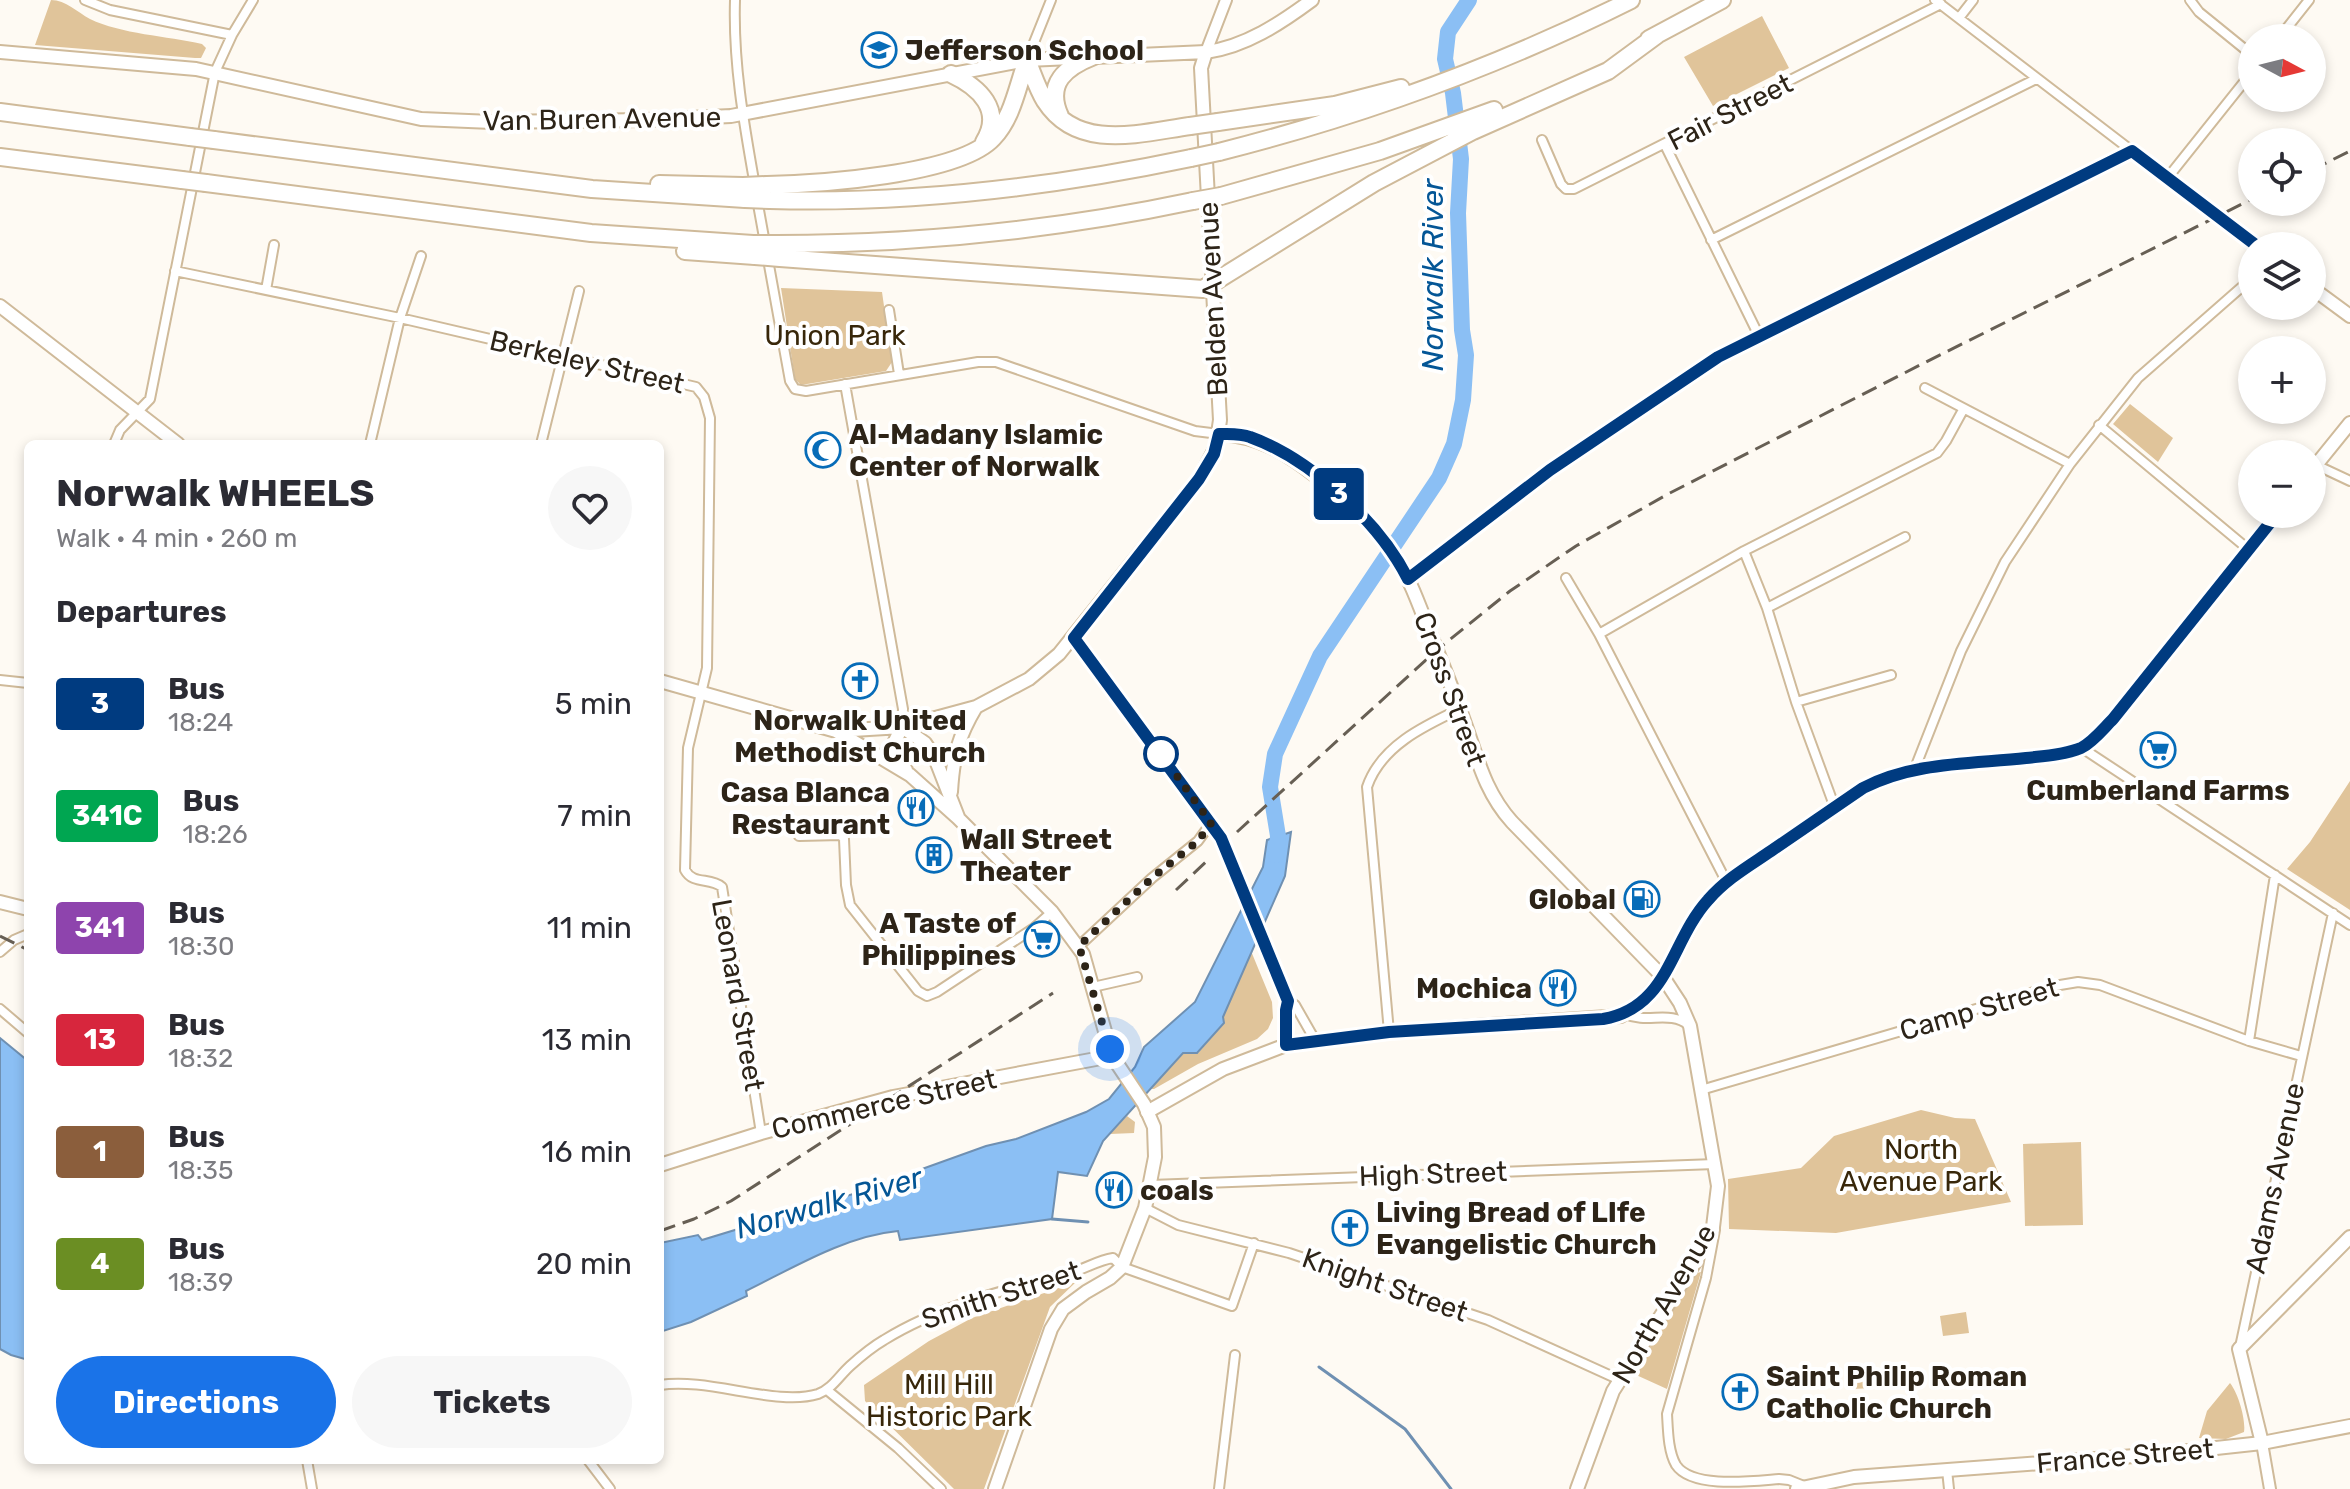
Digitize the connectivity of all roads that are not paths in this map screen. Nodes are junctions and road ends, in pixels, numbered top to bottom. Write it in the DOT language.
graph roads {
  1 [pos="85,0"];
  2 [pos="253,0"];
  3 [pos="735,0"];
  4 [pos="1051,0"];
  5 [pos="1226,0"];
  6 [pos="1312,0"];
  7 [pos="1631,0"];
  8 [pos="1722,0"];
  9 [pos="1973,0"];
  10 [pos="2190,0"];
  11 [pos="2309,0"];
  12 [pos="1938,2"];
  13 [pos="1959,18"];
  14 [pos="2290,24"];
  15 [pos="232,35"];
  16 [pos="2238,44"];
  17 [pos="0,52"];
  18 [pos="1206,52"];
  19 [pos="1094,56"];
  20 [pos="1027,60"];
  21 [pos="215,72"];
  22 [pos="951,74"];
  23 [pos="2036,79"];
  24 [pos="1411,90"];
  25 [pos="2238,90"];
  26 [pos="1505,111"];
  27 [pos="0,112"];
  28 [pos="742,115"];
  29 [pos="1064,121"];
  30 [pos="1542,140"];
  31 [pos="1665,145"];
  32 [pos="979,149"];
  33 [pos="2132,151"];
  34 [pos="0,156"];
  35 [pos="2169,176"];
  36 [pos="769,193"];
  37 [pos="2239,232"];
  38 [pos="1711,240"];
  39 [pos="274,245"];
  40 [pos="779,251"];
  41 [pos="421,256"];
  42 [pos="175,271"];
  43 [pos="1214,284"];
  44 [pos="266,290"];
  45 [pos="2238,290"];
  46 [pos="579,291"];
  47 [pos="2326,298"];
  48 [pos="0,306"];
  49 [pos="889,310"];
  50 [pos="2350,316"];
  51 [pos="400,318"];
  52 [pos="1759,336"];
  53 [pos="562,356"];
  54 [pos="899,374"];
  55 [pos="845,384"];
  56 [pos="1925,388"];
  57 [pos="1963,410"];
  58 [pos="137,413"];
  59 [pos="2350,423"];
  60 [pos="2099,425"];
  61 [pos="1219,434"];
  62 [pos="116,440"];
  63 [pos="173,440"];
  64 [pos="371,440"];
  65 [pos="542,440"];
  66 [pos="2326,452"];
  67 [pos="2070,464"];
  68 [pos="2326,472"];
  69 [pos="2350,481"];
  70 [pos="2265,528"];
  71 [pos="1905,537"];
  72 [pos="2248,549"];
  73 [pos="1744,551"];
  74 [pos="1566,578"];
  75 [pos="1408,579"];
  76 [pos="1767,608"];
  77 [pos="1599,634"];
  78 [pos="1074,638"];
  79 [pos="1891,675"];
  80 [pos="0,680"];
  81 [pos="664,682"];
  82 [pos="24,683"];
  83 [pos="703,693"];
  84 [pos="1796,702"];
  85 [pos="976,707"];
  86 [pos="1460,709"];
  87 [pos="902,727"];
  88 [pos="836,731"];
  89 [pos="2082,748"];
  90 [pos="1915,768"];
  91 [pos="910,775"];
  92 [pos="951,795"];
  93 [pos="1835,808"];
  94 [pos="958,818"];
  95 [pos="1211,823"];
  96 [pos="799,836"];
  97 [pos="2275,875"];
  98 [pos="1726,881"];
  99 [pos="0,902"];
  100 [pos="24,908"];
  101 [pos="1052,912"];
  102 [pos="2333,913"];
  103 [pos="2350,925"];
  104 [pos="24,936"];
  105 [pos="1079,946"];
  106 [pos="0,952"];
  107 [pos="1137,977"];
  108 [pos="1663,977"];
  109 [pos="1093,987"];
  110 [pos="1288,1001"];
  111 [pos="0,1009"];
  112 [pos="1625,1014"];
  113 [pos="1690,1026"];
  114 [pos="24,1030"];
  115 [pos="1389,1032"];
  116 [pos="1315,1040"];
  117 [pos="2249,1041"];
  118 [pos="1286,1045"];
  119 [pos="1112,1056"];
  120 [pos="2301,1056"];
  121 [pos="1701,1090"];
  122 [pos="1146,1108"];
  123 [pos="761,1133"];
  124 [pos="664,1164"];
  125 [pos="1715,1164"];
  126 [pos="1151,1185"];
  127 [pos="1145,1208"];
  128 [pos="1717,1214"];
  129 [pos="2350,1237"];
  130 [pos="1254,1243"];
  131 [pos="1122,1267"];
  132 [pos="2239,1349"];
  133 [pos="1235,1355"];
  134 [pos="1620,1380"];
  135 [pos="664,1384"];
  136 [pos="827,1390"];
  137 [pos="2350,1426"];
  138 [pos="2262,1443"];
  139 [pos="308,1464"];
  140 [pos="591,1464"];
  141 [pos="1947,1470"];
  142 [pos="1000,1473"];
  143 [pos="1801,1488"];
  144 [pos="312,1489"];
  145 [pos="610,1489"];
  146 [pos="941,1489"];
  147 [pos="995,1489"];
  148 [pos="1002,1489"];
  149 [pos="1219,1489"];
  150 [pos="1577,1489"];
  151 [pos="1949,1489"];
  152 [pos="2270,1489"];
  1 -- 15 [label="street"];
  2 -- 15 [label="street"];
  3 -- 28 [label="street"];
  4 -- 20 [label="street"];
  5 -- 18 [label="street"];
  6 -- 18 [label="main road, Van Buren Avenue"];
  7 -- 24 [label="highway"];
  8 -- 26 [label="highway"];
  9 -- 13 [label="street"];
  10 -- 16 [label="street"];
  11 -- 14 [label="street"];
  12 -- 13 [label="street"];
  12 -- 31 [label="street, Fair Street"];
  13 -- 23 [label="street"];
  15 -- 21 [label="street"];
  17 -- 21 [label="main road, Van Buren Avenue"];
  18 -- 19 [label="main road, Van Buren Avenue"];
  18 -- 43 [label="main road, Belden Avenue"];
  19 -- 20 [label="main road, Van Buren Avenue"];
  19 -- 29 [label="highway"];
  20 -- 22 [label="main road, Van Buren Avenue"];
  20 -- 29 [label="highway"];
  20 -- 32 [label="highway"];
  21 -- 28 [label="main road, Van Buren Avenue"];
  21 -- 42 [label="street"];
  22 -- 28 [label="main road, Van Buren Avenue"];
  22 -- 32 [label="highway"];
  23 -- 33 [label="street"];
  23 -- 38 [label="street"];
  24 -- 29 [label="highway, bridge"];
  24 -- 36 [label="highway, bridge"];
  25 -- 35 [label="street"];
  26 -- 40 [label="highway, bridge"];
  26 -- 43 [label="highway"];
  27 -- 36 [label="highway, bridge"];
  28 -- 55 [label="street"];
  30 -- 31 [label="street, Fair Street"];
  31 -- 38 [label="street"];
  32 -- 36 [label="highway"];
  33 -- 35 [label="main road"];
  33 -- 52 [label="main road"];
  34 -- 40 [label="highway, bridge"];
  35 -- 37 [label="main road"];
  38 -- 52 [label="street"];
  39 -- 44 [label="street"];
  40 -- 43 [label="highway"];
  41 -- 51 [label="street"];
  42 -- 44 [label="street, Berkeley Street"];
  42 -- 58 [label="street"];
  43 -- 61 [label="main road, Belden Avenue"];
  44 -- 51 [label="street, Berkeley Street"];
  45 -- 60 [label="street"];
  46 -- 53 [label="street"];
  47 -- 50 [label="main road"];
  48 -- 58 [label="main road"];
  49 -- 54 [label="street"];
  51 -- 53 [label="street, Berkeley Street"];
  51 -- 64 [label="street"];
  52 -- 75 [label="main road"];
  53 -- 65 [label="street"];
  53 -- 83 [label="street, Berkeley Street"];
  54 -- 55 [label="street"];
  54 -- 61 [label="street"];
  55 -- 87 [label="street"];
  56 -- 57 [label="street"];
  57 -- 67 [label="street"];
  57 -- 73 [label="street"];
  58 -- 62 [label="street"];
  58 -- 63 [label="main road"];
  59 -- 66 [label="main road"];
  60 -- 67 [label="street"];
  60 -- 72 [label="street"];
  61 -- 75 [label="main road, Cross Street"];
  61 -- 78 [label="main road, Belden Avenue"];
  67 -- 90 [label="street"];
  68 -- 69 [label="street"];
  70 -- 72 [label="main road"];
  71 -- 76 [label="street"];
  72 -- 89 [label="main road"];
  73 -- 76 [label="street"];
  73 -- 77 [label="street"];
  74 -- 77 [label="street"];
  75 -- 86 [label="main road, Cross Street"];
  76 -- 84 [label="street"];
  77 -- 98 [label="street"];
  78 -- 85 [label="main road, Belden Avenue"];
  78 -- 95 [label="street"];
  79 -- 84 [label="street"];
  80 -- 82 [label="street"];
  81 -- 83 [label="main road"];
  83 -- 88 [label="main road"];
  83 -- 123 [label="street, Leonard Street"];
  84 -- 93 [label="street"];
  85 -- 87 [label="main road, Belden Avenue"];
  85 -- 92 [label="main road"];
  86 -- 108 [label="main road, Cross Street"];
  86 -- 115 [label="street"];
  87 -- 88 [label="main road, Belden Avenue"];
  87 -- 91 [label="main road"];
  87 -- 92 [label="main road"];
  88 -- 91 [label="main road"];
  89 -- 90 [label="main road"];
  89 -- 97 [label="street"];
  90 -- 93 [label="main road"];
  91 -- 94 [label="main road"];
  92 -- 94 [label="main road"];
  93 -- 98 [label="main road"];
  94 -- 101 [label="main road"];
  95 -- 105 [label="street"];
  95 -- 110 [label="street, bridge"];
  96 -- 101 [label="street"];
  97 -- 102 [label="street"];
  97 -- 117 [label="street"];
  98 -- 108 [label="main road"];
  99 -- 100 [label="main road"];
  101 -- 105 [label="main road"];
  102 -- 103 [label="street"];
  102 -- 120 [label="street, Adams Avenue"];
  104 -- 106 [label="street"];
  105 -- 109 [label="main road"];
  107 -- 109 [label="street"];
  108 -- 112 [label="main road"];
  108 -- 113 [label="main road, North Avenue"];
  109 -- 119 [label="main road"];
  110 -- 116 [label="street"];
  110 -- 118 [label="street"];
  111 -- 114 [label="street"];
  112 -- 113 [label="street"];
  112 -- 115 [label="main road"];
  113 -- 121 [label="main road, North Avenue"];
  115 -- 116 [label="main road"];
  116 -- 118 [label="main road"];
  117 -- 120 [label="street, Camp Street"];
  117 -- 121 [label="street, Camp Street"];
  118 -- 122 [label="main road"];
  119 -- 122 [label="main road"];
  119 -- 123 [label="main road, Commerce Street"];
  120 -- 132 [label="street, Adams Avenue"];
  121 -- 125 [label="main road, North Avenue"];
  122 -- 126 [label="main road"];
  123 -- 124 [label="main road, Commerce Street"];
  125 -- 126 [label="street, High Street"];
  125 -- 128 [label="main road, North Avenue"];
  126 -- 127 [label="main road"];
  127 -- 130 [label="street, Knight Street"];
  127 -- 131 [label="main road"];
  128 -- 134 [label="main road, North Avenue"];
  128 -- 143 [label="street"];
  129 -- 132 [label="main road"];
  130 -- 131 [label="street"];
  130 -- 134 [label="street, Knight Street"];
  131 -- 136 [label="street, Smith Street"];
  131 -- 142 [label="main road"];
  132 -- 138 [label="main road, Adams Avenue"];
  133 -- 149 [label="street"];
  134 -- 150 [label="main road, North Avenue"];
  135 -- 136 [label="street"];
  136 -- 146 [label="street"];
  137 -- 138 [label="main road, France Street"];
  138 -- 141 [label="main road, France Street"];
  138 -- 152 [label="street"];
  139 -- 144 [label="street"];
  140 -- 145 [label="street"];
  141 -- 143 [label="main road, France Street"];
  141 -- 151 [label="street"];
  142 -- 147 [label="main road"];
  142 -- 148 [label="main road"];
}
